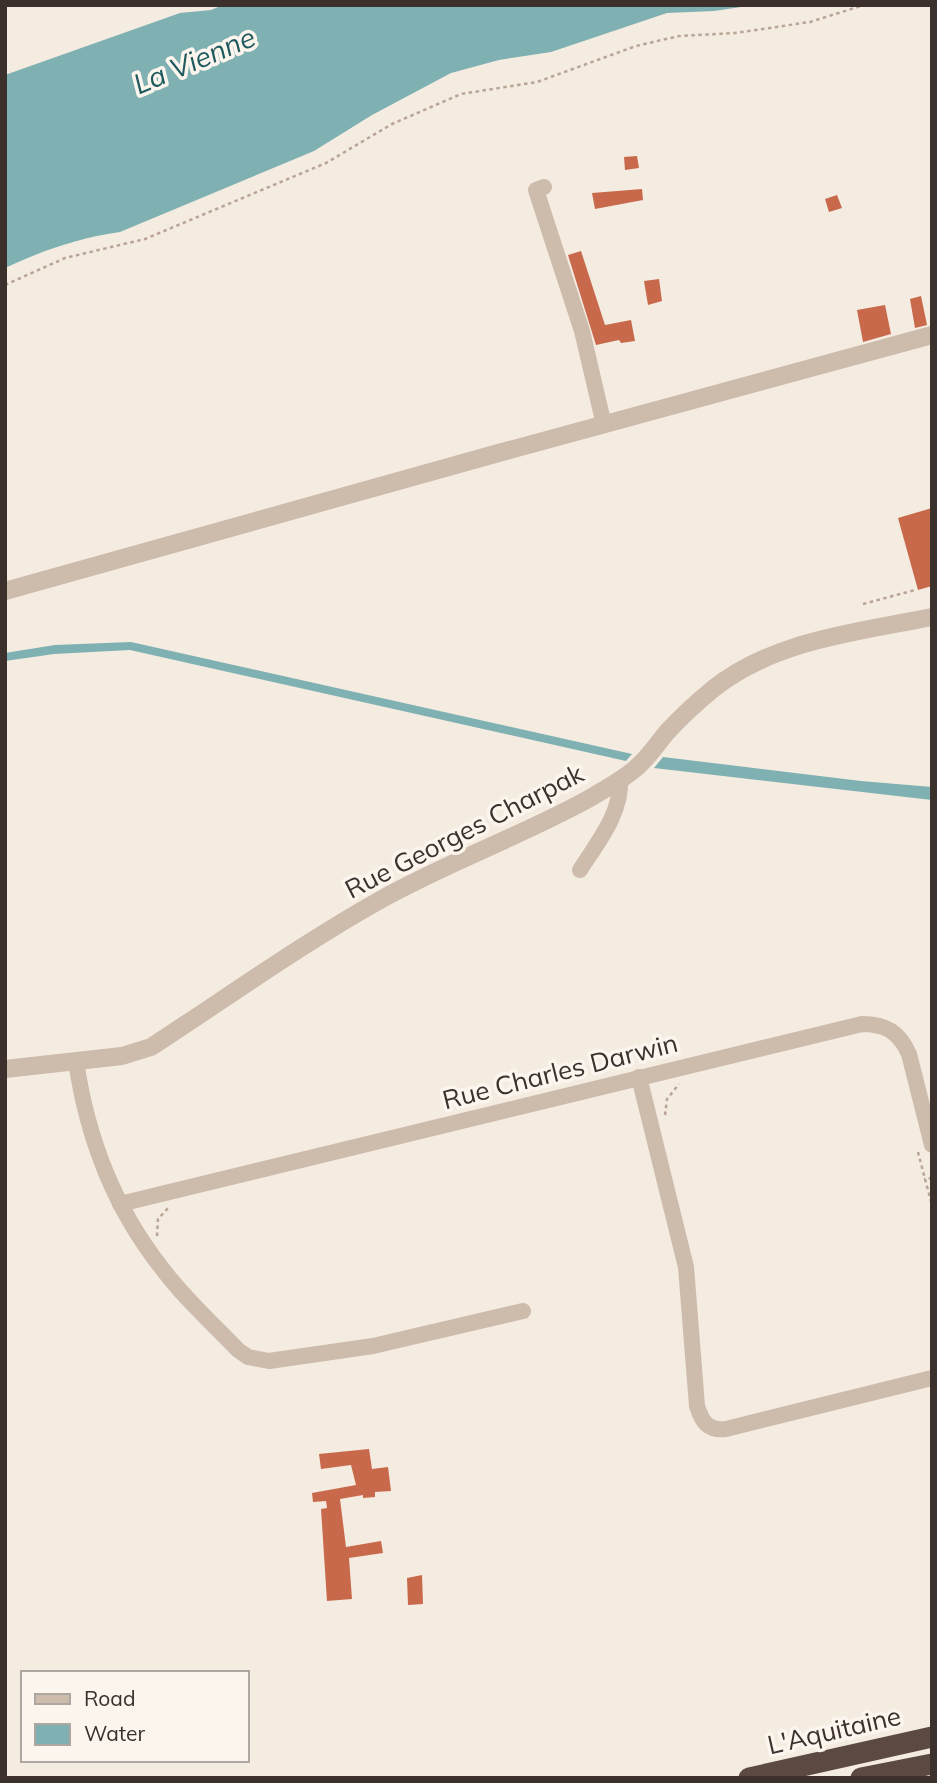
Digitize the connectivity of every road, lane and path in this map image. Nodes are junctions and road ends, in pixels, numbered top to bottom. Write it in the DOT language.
graph roads {
  1 [pos="864,5"];
  2 [pos="544,187"];
  3 [pos="5,285"];
  4 [pos="932,335"];
  5 [pos="604,425"];
  6 [pos="915,590"];
  7 [pos="5,591"];
  8 [pos="863,604"];
  9 [pos="932,617"];
  10 [pos="620,780"];
  11 [pos="580,870"];
  12 [pos="76,1061"];
  13 [pos="5,1069"];
  14 [pos="639,1077"];
  15 [pos="669,1085"];
  16 [pos="666,1120"];
  17 [pos="925,1149"];
  18 [pos="932,1178"];
  19 [pos="925,1179"];
  20 [pos="120,1204"];
  21 [pos="932,1205"];
  22 [pos="171,1207"];
  23 [pos="153,1233"];
  24 [pos="523,1311"];
  25 [pos="932,1378"];
  26 [pos="932,1737"];
  27 [pos="932,1764"];
  28 [pos="749,1778"];
  29 [pos="861,1778"];
  1 -- 3 [label="path"];
  2 -- 5 [label="street"];
  4 -- 5 [label="street"];
  5 -- 7 [label="street"];
  6 -- 8 [label="path"];
  9 -- 10 [label="street, Rue Georges Charpak"];
  10 -- 11 [label="street"];
  10 -- 12 [label="street, Rue Georges Charpak"];
  12 -- 13 [label="street, Rue Georges Charpak"];
  12 -- 20 [label="street"];
  14 -- 17 [label="street, Rue Charles Darwin"];
  14 -- 20 [label="street, Rue Charles Darwin"];
  14 -- 25 [label="street"];
  15 -- 16 [label="path"];
  17 -- 19 [label="path"];
  18 -- 19 [label="path"];
  19 -- 21 [label="path"];
  20 -- 24 [label="street"];
  22 -- 23 [label="path"];
  26 -- 28 [label="highway, L'Aquitaine"];
  27 -- 29 [label="highway, L'Aquitaine"];
}
